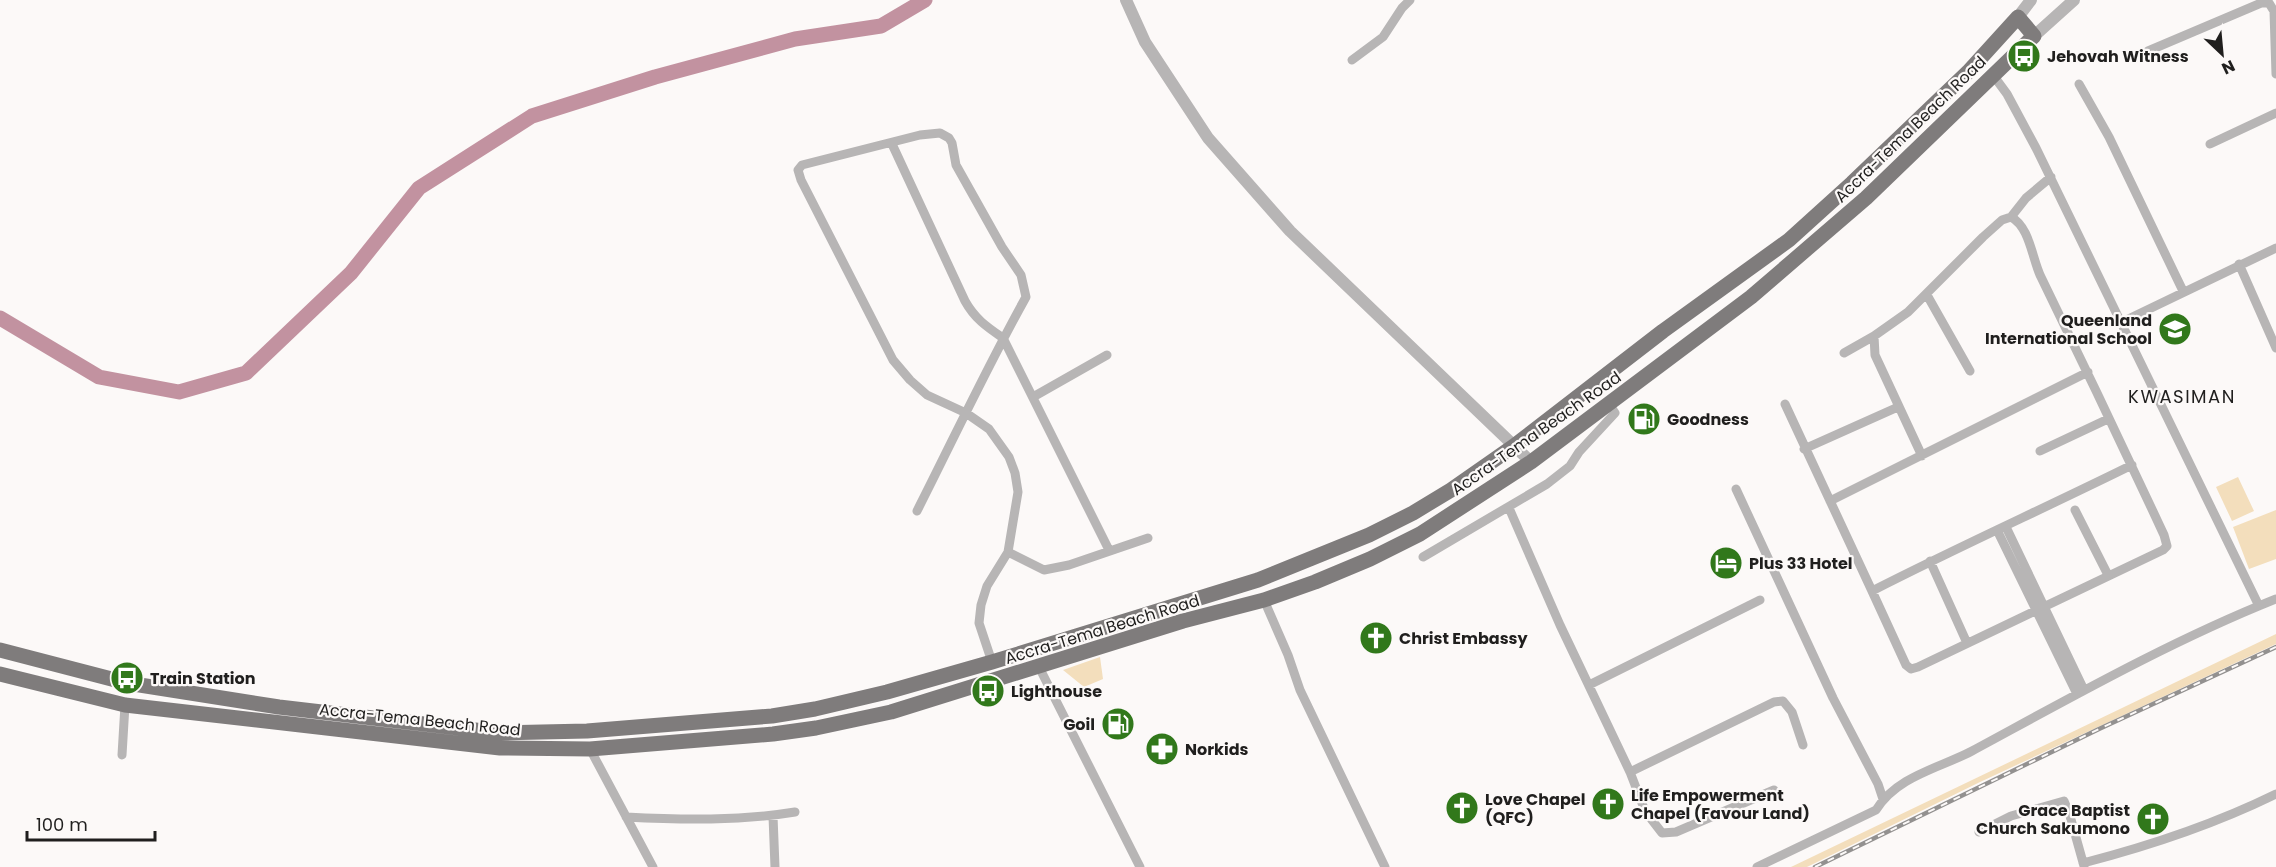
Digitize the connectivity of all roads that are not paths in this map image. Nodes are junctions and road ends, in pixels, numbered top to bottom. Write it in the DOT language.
graph roads {
  1 [pos="1126,0"];
  2 [pos="1394,0"];
  3 [pos="1410,0"];
  4 [pos="2031,0"];
  5 [pos="2074,0"];
  6 [pos="1401,8"];
  7 [pos="2018,17"];
  8 [pos="2034,36"];
  9 [pos="2148,51"];
  10 [pos="1352,60"];
  11 [pos="2276,74"];
  12 [pos="1993,75"];
  13 [pos="2079,84"];
  14 [pos="2276,113"];
  15 [pos="892,144"];
  16 [pos="2210,144"];
  17 [pos="2051,177"];
  18 [pos="2011,217"];
  19 [pos="2276,248"];
  20 [pos="2239,264"];
  21 [pos="2183,291"];
  22 [pos="1927,296"];
  23 [pos="2120,323"];
  24 [pos="1874,336"];
  25 [pos="1003,338"];
  26 [pos="2276,348"];
  27 [pos="1844,353"];
  28 [pos="1107,355"];
  29 [pos="1970,371"];
  30 [pos="2088,372"];
  31 [pos="1033,397"];
  32 [pos="1609,404"];
  33 [pos="1785,404"];
  34 [pos="1898,407"];
  35 [pos="966,413"];
  36 [pos="2108,419"];
  37 [pos="1514,446"];
  38 [pos="1804,449"];
  39 [pos="2040,451"];
  40 [pos="1922,456"];
  41 [pos="1531,462"];
  42 [pos="2132,465"];
  43 [pos="1736,489"];
  44 [pos="1830,501"];
  45 [pos="1509,508"];
  46 [pos="2075,510"];
  47 [pos="917,511"];
  48 [pos="2002,528"];
  49 [pos="1148,538"];
  50 [pos="1109,550"];
  51 [pos="1008,552"];
  52 [pos="1423,557"];
  53 [pos="1930,561"];
  54 [pos="2108,576"];
  55 [pos="1258,580"];
  56 [pos="1872,591"];
  57 [pos="2276,599"];
  58 [pos="1264,600"];
  59 [pos="1760,600"];
  60 [pos="2259,606"];
  61 [pos="2040,608"];
  62 [pos="1968,642"];
  63 [pos="0,650"];
  64 [pos="992,662"];
  65 [pos="1039,667"];
  66 [pos="0,674"];
  67 [pos="127,683"];
  68 [pos="1589,685"];
  69 [pos="2081,692"];
  70 [pos="125,705"];
  71 [pos="1803,745"];
  72 [pos="590,749"];
  73 [pos="122,755"];
  74 [pos="1630,772"];
  75 [pos="1774,790"];
  76 [pos="2276,794"];
  77 [pos="1883,799"];
  78 [pos="795,812"];
  79 [pos="773,816"];
  80 [pos="626,817"];
  81 [pos="1979,832"];
  82 [pos="2084,865"];
  83 [pos="653,867"];
  84 [pos="775,867"];
  85 [pos="1140,867"];
  86 [pos="1385,867"];
  87 [pos="1756,867"];
  1 -- 37 [label="street"];
  2 -- 6 [label="street"];
  3 -- 6 [label="street"];
  4 -- 7 [label="street"];
  5 -- 8 [label="street"];
  6 -- 10 [label="street"];
  7 -- 8 [label="main road"];
  7 -- 37 [label="main road, Accra-Tema Beach Road"];
  8 -- 12 [label="main road, Accra-Tema Beach Road"];
  9 -- 11 [label="street"];
  12 -- 17 [label="street"];
  12 -- 32 [label="main road, Accra-Tema Beach Road"];
  13 -- 21 [label="street"];
  14 -- 16 [label="street"];
  15 -- 25 [label="street"];
  15 -- 25 [label="street"];
  15 -- 35 [label="street"];
  17 -- 18 [label="street"];
  17 -- 23 [label="street"];
  18 -- 22 [label="street"];
  18 -- 30 [label="street"];
  19 -- 20 [label="street"];
  20 -- 21 [label="street"];
  20 -- 26 [label="street"];
  21 -- 23 [label="street"];
  22 -- 24 [label="street"];
  22 -- 29 [label="street"];
  23 -- 60 [label="street"];
  24 -- 27 [label="street"];
  24 -- 34 [label="street"];
  25 -- 31 [label="street"];
  25 -- 35 [label="street"];
  28 -- 31 [label="street"];
  30 -- 36 [label="street"];
  30 -- 40 [label="street"];
  31 -- 50 [label="street"];
  32 -- 41 [label="main road, Accra-Tema Beach Road"];
  32 -- 45 [label="street"];
  33 -- 38 [label="street"];
  34 -- 38 [label="street"];
  34 -- 40 [label="street"];
  35 -- 47 [label="street"];
  35 -- 51 [label="street"];
  36 -- 39 [label="street"];
  36 -- 42 [label="street"];
  37 -- 41 [label="street"];
  37 -- 55 [label="main road, Accra-Tema Beach Road"];
  38 -- 44 [label="street"];
  40 -- 44 [label="street"];
  41 -- 58 [label="main road, Accra-Tema Beach Road"];
  42 -- 48 [label="street"];
  42 -- 54 [label="street"];
  43 -- 77 [label="street"];
  44 -- 56 [label="street"];
  45 -- 52 [label="street"];
  45 -- 68 [label="street"];
  46 -- 54 [label="street"];
  48 -- 53 [label="street"];
  48 -- 61 [label="street"];
  49 -- 50 [label="street"];
  50 -- 51 [label="street"];
  51 -- 64 [label="street"];
  53 -- 56 [label="street"];
  53 -- 62 [label="street"];
  54 -- 61 [label="street"];
  55 -- 58 [label="main road"];
  55 -- 64 [label="main road, Accra-Tema Beach Road"];
  56 -- 62 [label="street"];
  57 -- 60 [label="street"];
  58 -- 65 [label="main road, Accra-Tema Beach Road"];
  58 -- 86 [label="street"];
  59 -- 68 [label="street"];
  60 -- 69 [label="street"];
  61 -- 62 [label="street"];
  61 -- 69 [label="street"];
  63 -- 67 [label="main road, Accra-Tema Beach Road"];
  64 -- 67 [label="main road, Accra-Tema Beach Road"];
  65 -- 72 [label="main road, Accra-Tema Beach Road"];
  65 -- 85 [label="street"];
  66 -- 70 [label="main road, Accra-Tema Beach Road"];
  67 -- 70 [label="main road"];
  68 -- 74 [label="street"];
  69 -- 77 [label="street"];
  70 -- 72 [label="main road, Accra-Tema Beach Road"];
  70 -- 73 [label="street"];
  71 -- 74 [label="street"];
  72 -- 80 [label="street"];
  74 -- 75 [label="street"];
  76 -- 82 [label="street"];
  77 -- 87 [label="street"];
  78 -- 79 [label="street"];
  79 -- 80 [label="street"];
  79 -- 84 [label="street"];
  80 -- 83 [label="street"];
  81 -- 82 [label="street"];
}
